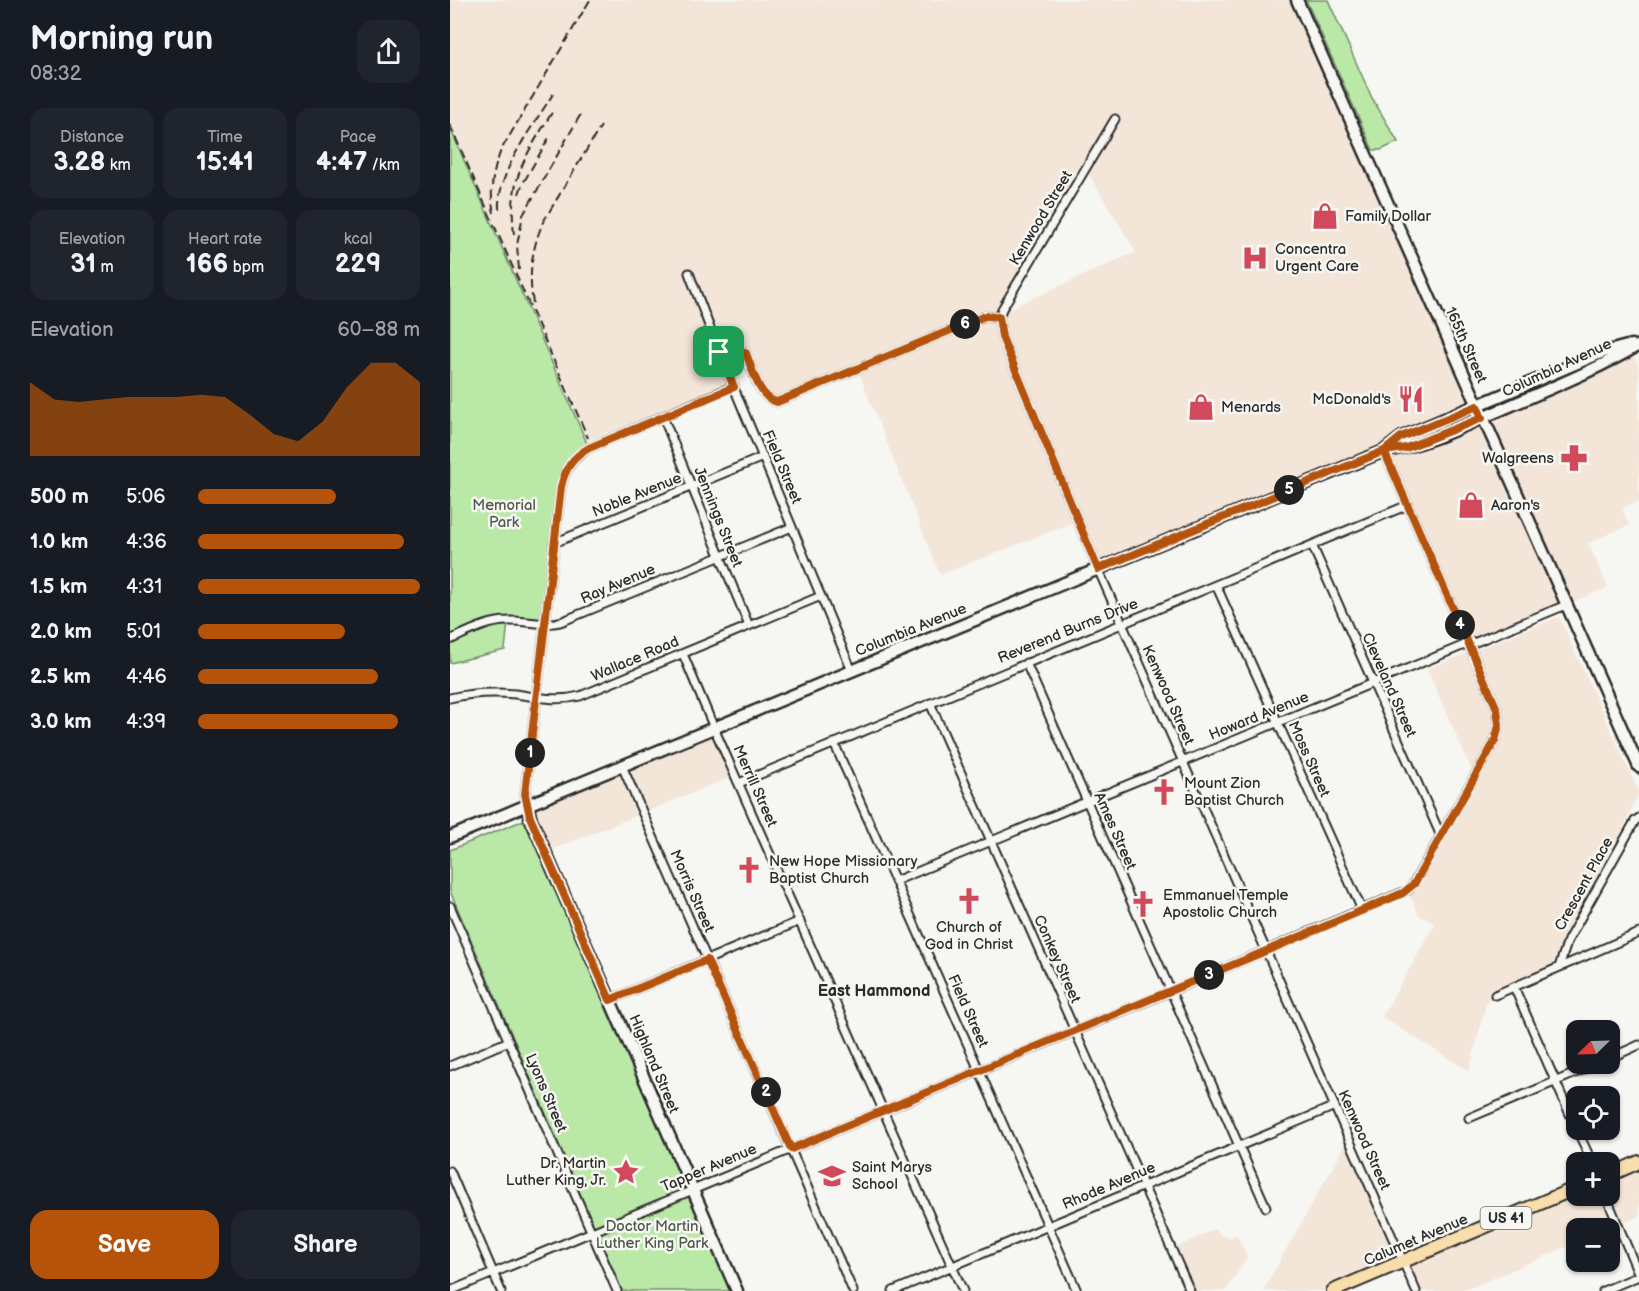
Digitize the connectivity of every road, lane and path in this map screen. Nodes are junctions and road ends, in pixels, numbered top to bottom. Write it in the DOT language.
graph roads {
  1 [pos="1297,0"];
  2 [pos="1115,119"];
  3 [pos="689,273"];
  4 [pos="999,317"];
  5 [pos="1639,344"];
  6 [pos="719,352"];
  7 [pos="734,387"];
  8 [pos="1477,406"];
  9 [pos="663,417"];
  10 [pos="1482,418"];
  11 [pos="1384,451"];
  12 [pos="763,457"];
  13 [pos="691,487"];
  14 [pos="1408,506"];
  15 [pos="792,527"];
  16 [pos="554,543"];
  17 [pos="1312,545"];
  18 [pos="720,556"];
  19 [pos="1098,569"];
  20 [pos="1216,585"];
  21 [pos="821,596"];
  22 [pos="1566,605"];
  23 [pos="545,623"];
  24 [pos="1122,624"];
  25 [pos="749,626"];
  26 [pos="450,640"];
  27 [pos="1469,644"];
  28 [pos="683,654"];
  29 [pos="1026,663"];
  30 [pos="852,671"];
  31 [pos="1374,683"];
  32 [pos="536,697"];
  33 [pos="450,698"];
  34 [pos="930,703"];
  35 [pos="1278,723"];
  36 [pos="714,728"];
  37 [pos="834,743"];
  38 [pos="1183,762"];
  39 [pos="622,766"];
  40 [pos="1639,767"];
  41 [pos="738,783"];
  42 [pos="1087,802"];
  43 [pos="528,805"];
  44 [pos="1639,818"];
  45 [pos="1441,836"];
  46 [pos="450,837"];
  47 [pos="991,841"];
  48 [pos="895,881"];
  49 [pos="450,906"];
  50 [pos="1362,910"];
  51 [pos="800,921"];
  52 [pos="1639,933"];
  53 [pos="1266,951"];
  54 [pos="707,960"];
  55 [pos="1559,967"];
  56 [pos="1514,987"];
  57 [pos="1170,991"];
  58 [pos="1495,995"];
  59 [pos="610,1000"];
  60 [pos="1074,1031"];
  61 [pos="509,1041"];
  62 [pos="1639,1045"];
  63 [pos="1620,1054"];
  64 [pos="450,1066"];
  65 [pos="979,1070"];
  66 [pos="1573,1074"];
  67 [pos="1556,1081"];
  68 [pos="1566,1104"];
  69 [pos="1335,1106"];
  70 [pos="883,1111"];
  71 [pos="1469,1118"];
  72 [pos="1239,1146"];
  73 [pos="791,1149"];
  74 [pos="1639,1162"];
  75 [pos="1620,1170"];
  76 [pos="450,1171"];
  77 [pos="1143,1186"];
  78 [pos="692,1190"];
  79 [pos="1566,1192"];
  80 [pos="1610,1206"];
  81 [pos="1266,1207"];
  82 [pos="1048,1226"];
  83 [pos="591,1232"];
  84 [pos="1403,1262"];
  85 [pos="952,1266"];
  86 [pos="493,1273"];
  87 [pos="1639,1276"];
  88 [pos="450,1291"];
  89 [pos="501,1291"];
  90 [pos="617,1291"];
  91 [pos="737,1291"];
  92 [pos="854,1291"];
  93 [pos="893,1291"];
  94 [pos="963,1291"];
  95 [pos="1077,1291"];
  96 [pos="1190,1291"];
  97 [pos="1334,1291"];
  98 [pos="1416,1291"];
  99 [pos="1603,1291"];
  1 -- 8 [label="street, 165th Street"];
  2 -- 4 [label="street, Kenwood Street"];
  3 -- 6 [label="street, Field Street"];
  4 -- 6 [label="street"];
  4 -- 19 [label="street, Kenwood Street"];
  5 -- 8 [label="street, Columbia Avenue"];
  5 -- 10 [label="street, Columbia Avenue"];
  6 -- 7 [label="street, Field Street"];
  7 -- 9 [label="street"];
  7 -- 12 [label="street, Field Street"];
  8 -- 10 [label="street, 165th Street"];
  8 -- 11 [label="street, Columbia Avenue"];
  9 -- 13 [label="street, Jennings Street"];
  9 -- 16 [label="street, Highland Street"];
  10 -- 11 [label="street, Columbia Avenue"];
  10 -- 22 [label="street, 165th Street"];
  11 -- 14 [label="street, Tapper Avenue"];
  11 -- 19 [label="street, Columbia Avenue"];
  12 -- 13 [label="street, Noble Avenue"];
  12 -- 15 [label="street, Field Street"];
  13 -- 16 [label="street, Noble Avenue"];
  13 -- 18 [label="street, Jennings Street"];
  14 -- 17 [label="street, Reverend Burns Drive"];
  14 -- 27 [label="street, Tapper Avenue"];
  15 -- 18 [label="street, Ray Avenue"];
  15 -- 21 [label="street, Field Street"];
  16 -- 23 [label="street, Highland Street"];
  17 -- 20 [label="street, Reverend Burns Drive"];
  17 -- 31 [label="street, Cleveland Street"];
  18 -- 23 [label="street, Ray Avenue"];
  18 -- 25 [label="street, Jennings Street"];
  19 -- 24 [label="street, Kenwood Street"];
  19 -- 30 [label="street, Columbia Avenue"];
  20 -- 24 [label="street, Reverend Burns Drive"];
  20 -- 35 [label="street, Moss Street"];
  21 -- 25 [label="street, Wallace Road"];
  21 -- 30 [label="street, Field Street"];
  22 -- 27 [label="street, Howard Avenue"];
  22 -- 40 [label="street, 165th Street"];
  23 -- 26 [label="street, Ray Avenue"];
  23 -- 32 [label="street, Highland Street"];
  24 -- 29 [label="street, Reverend Burns Drive"];
  24 -- 38 [label="street, Kenwood Street"];
  25 -- 28 [label="street, Wallace Road"];
  27 -- 31 [label="street, Howard Avenue"];
  27 -- 45 [label="street, Tapper Avenue"];
  28 -- 32 [label="street, Wallace Road"];
  28 -- 36 [label="street, Merrill Street"];
  29 -- 34 [label="street, Reverend Burns Drive"];
  29 -- 42 [label="street, Ames Street"];
  30 -- 36 [label="street, Columbia Avenue"];
  31 -- 35 [label="street, Howard Avenue"];
  31 -- 45 [label="street, Cleveland Street"];
  32 -- 33 [label="street, Wallace Road"];
  32 -- 43 [label="street, Highland Street"];
  34 -- 37 [label="street, Reverend Burns Drive"];
  34 -- 47 [label="street, Conkey Street"];
  35 -- 38 [label="street, Howard Avenue"];
  35 -- 50 [label="street, Moss Street"];
  36 -- 39 [label="street, Columbia Avenue"];
  36 -- 41 [label="street, Merrill Street"];
  37 -- 41 [label="street, Reverend Burns Drive"];
  37 -- 48 [label="street, Field Street"];
  38 -- 42 [label="street, Howard Avenue"];
  38 -- 53 [label="street, Kenwood Street"];
  39 -- 43 [label="street, Columbia Avenue"];
  39 -- 54 [label="street, Morris Street"];
  41 -- 51 [label="street, Merrill Street"];
  42 -- 47 [label="street, Howard Avenue"];
  42 -- 57 [label="street, Ames Street"];
  43 -- 46 [label="street, Columbia Avenue"];
  43 -- 59 [label="street, Highland Street"];
  44 -- 55 [label="street, Crescent Place"];
  45 -- 50 [label="street, Tapper Avenue"];
  47 -- 48 [label="street, Howard Avenue"];
  47 -- 60 [label="street, Conkey Street"];
  48 -- 65 [label="street, Field Street"];
  49 -- 61 [label="street, Lyons Street"];
  50 -- 53 [label="street, Tapper Avenue"];
  51 -- 54 [label="street"];
  51 -- 70 [label="street, Merrill Street"];
  52 -- 55 [label="street"];
  53 -- 57 [label="street, Tapper Avenue"];
  53 -- 69 [label="street, Kenwood Street"];
  54 -- 59 [label="street"];
  54 -- 73 [label="street, Morris Street"];
  55 -- 56 [label="street"];
  56 -- 58 [label="street"];
  56 -- 67 [label="street"];
  57 -- 60 [label="street, Tapper Avenue"];
  57 -- 72 [label="street, Ames Street"];
  59 -- 78 [label="street, Highland Street"];
  60 -- 65 [label="street, Tapper Avenue"];
  60 -- 77 [label="street, Conkey Street"];
  61 -- 64 [label="street"];
  61 -- 83 [label="street, Lyons Street"];
  62 -- 63 [label="street"];
  65 -- 70 [label="street, Tapper Avenue"];
  65 -- 82 [label="street, Field Street"];
  66 -- 67 [label="street"];
  67 -- 68 [label="street"];
  67 -- 71 [label="street"];
  69 -- 72 [label="street, Rhode Avenue"];
  69 -- 84 [label="street, Kenwood Street"];
  70 -- 73 [label="street, Tapper Avenue"];
  70 -- 85 [label="street, Merrill Street"];
  72 -- 77 [label="street, Rhode Avenue"];
  72 -- 81 [label="street, Ames Street"];
  73 -- 78 [label="street, Tapper Avenue"];
  73 -- 92 [label="street, Morris Street"];
  74 -- 75 [label="main road"];
  76 -- 86 [label="street"];
  77 -- 82 [label="street, Rhode Avenue"];
  77 -- 96 [label="street, Conkey Street"];
  78 -- 83 [label="street, Tapper Avenue"];
  78 -- 91 [label="street, Highland Street"];
  79 -- 84 [label="main road, Calumet Avenue / US 41"];
  80 -- 87 [label="street"];
  82 -- 85 [label="street, Rhode Avenue"];
  82 -- 95 [label="street, Field Street"];
  83 -- 86 [label="street, Tapper Avenue"];
  83 -- 90 [label="street, Lyons Street"];
  84 -- 97 [label="main road, Calumet Avenue / US 41"];
  84 -- 98 [label="street, Kenwood Street"];
  85 -- 93 [label="street, Rhode Avenue"];
  85 -- 94 [label="street, Merrill Street"];
  86 -- 88 [label="street, Tapper Avenue"];
  86 -- 89 [label="street"];
  87 -- 99 [label="street"];
}
